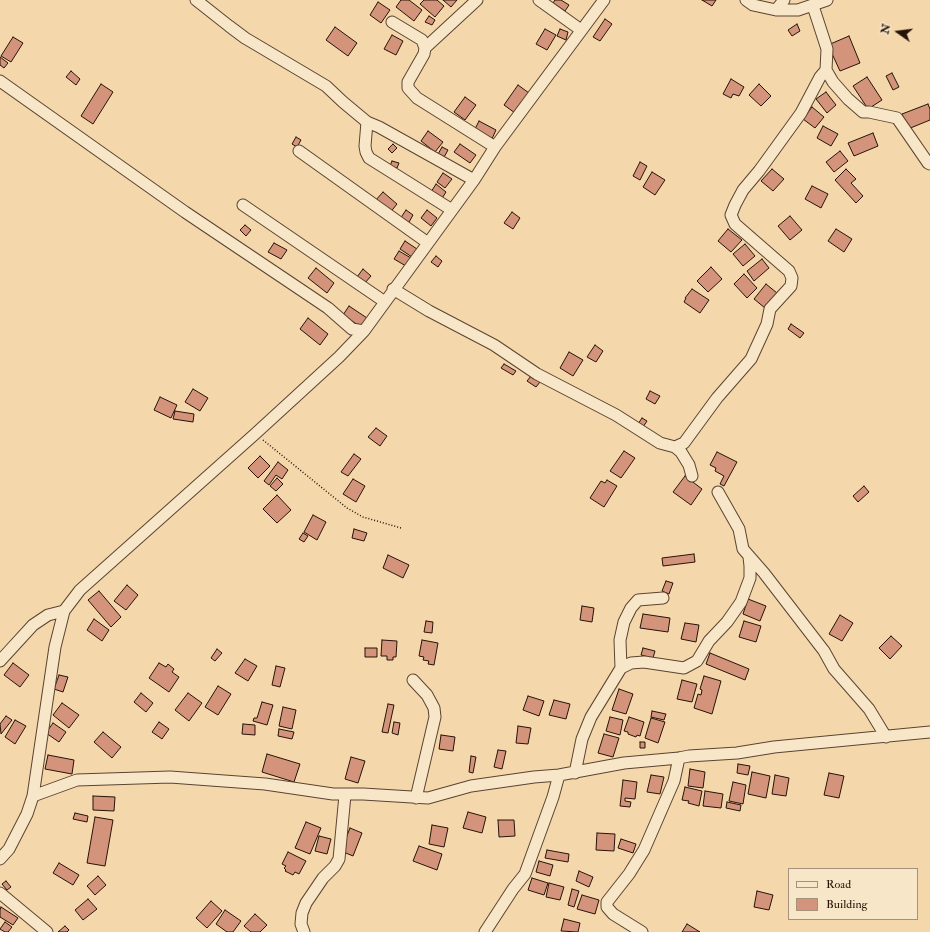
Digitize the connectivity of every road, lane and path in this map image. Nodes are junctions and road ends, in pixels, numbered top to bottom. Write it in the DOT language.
graph roads {
  1 [pos="196,0"];
  2 [pos="477,0"];
  3 [pos="539,0"];
  4 [pos="604,0"];
  5 [pos="746,0"];
  6 [pos="784,0"];
  7 [pos="827,0"];
  8 [pos="813,6"];
  9 [pos="776,10"];
  10 [pos="392,22"];
  11 [pos="581,30"];
  12 [pos="425,48"];
  13 [pos="826,70"];
  14 [pos="0,81"];
  15 [pos="367,122"];
  16 [pos="495,147"];
  17 [pos="298,151"];
  18 [pos="930,164"];
  19 [pos="474,180"];
  20 [pos="243,205"];
  21 [pos="452,210"];
  22 [pos="428,243"];
  23 [pos="394,289"];
  24 [pos="385,302"];
  25 [pos="352,329"];
  26 [pos="364,331"];
  27 [pos="352,343"];
  28 [pos="256,434"];
  29 [pos="675,447"];
  30 [pos="692,476"];
  31 [pos="718,492"];
  32 [pos="401,528"];
  33 [pos="749,557"];
  34 [pos="663,598"];
  35 [pos="64,611"];
  36 [pos="0,661"];
  37 [pos="621,668"];
  38 [pos="413,680"];
  39 [pos="930,732"];
  40 [pos="886,737"];
  41 [pos="679,758"];
  42 [pos="575,773"];
  43 [pos="559,775"];
  44 [pos="345,795"];
  45 [pos="33,796"];
  46 [pos="416,798"];
  47 [pos="0,859"];
  48 [pos="0,893"];
  49 [pos="47,932"];
  50 [pos="304,932"];
  51 [pos="485,932"];
  52 [pos="642,932"];
  1 -- 15 [label="street"];
  2 -- 12 [label="street"];
  3 -- 11 [label="street"];
  4 -- 11 [label="street"];
  5 -- 9 [label="street"];
  6 -- 9 [label="street"];
  7 -- 8 [label="street"];
  8 -- 9 [label="street"];
  8 -- 13 [label="street"];
  10 -- 12 [label="street"];
  11 -- 16 [label="street"];
  12 -- 16 [label="street"];
  13 -- 18 [label="street"];
  13 -- 29 [label="street"];
  14 -- 25 [label="street"];
  15 -- 19 [label="street"];
  15 -- 21 [label="street"];
  16 -- 19 [label="street"];
  17 -- 22 [label="street"];
  19 -- 21 [label="street"];
  20 -- 24 [label="street"];
  21 -- 22 [label="street"];
  22 -- 23 [label="street"];
  23 -- 24 [label="street"];
  23 -- 29 [label="street"];
  24 -- 26 [label="street"];
  25 -- 26 [label="street"];
  25 -- 27 [label="street"];
  26 -- 27 [label="street"];
  27 -- 28 [label="street"];
  28 -- 32 [label="path"];
  28 -- 35 [label="street"];
  29 -- 30 [label="street"];
  31 -- 33 [label="street"];
  33 -- 37 [label="street"];
  33 -- 40 [label="street"];
  34 -- 37 [label="street"];
  35 -- 36 [label="street"];
  35 -- 45 [label="street"];
  37 -- 42 [label="street"];
  38 -- 46 [label="street"];
  39 -- 40 [label="street"];
  40 -- 41 [label="street"];
  41 -- 42 [label="street"];
  41 -- 52 [label="street"];
  42 -- 43 [label="street"];
  43 -- 46 [label="street"];
  43 -- 51 [label="street"];
  44 -- 45 [label="street"];
  44 -- 46 [label="street"];
  44 -- 50 [label="street"];
  45 -- 47 [label="street"];
  48 -- 49 [label="street"];
}
